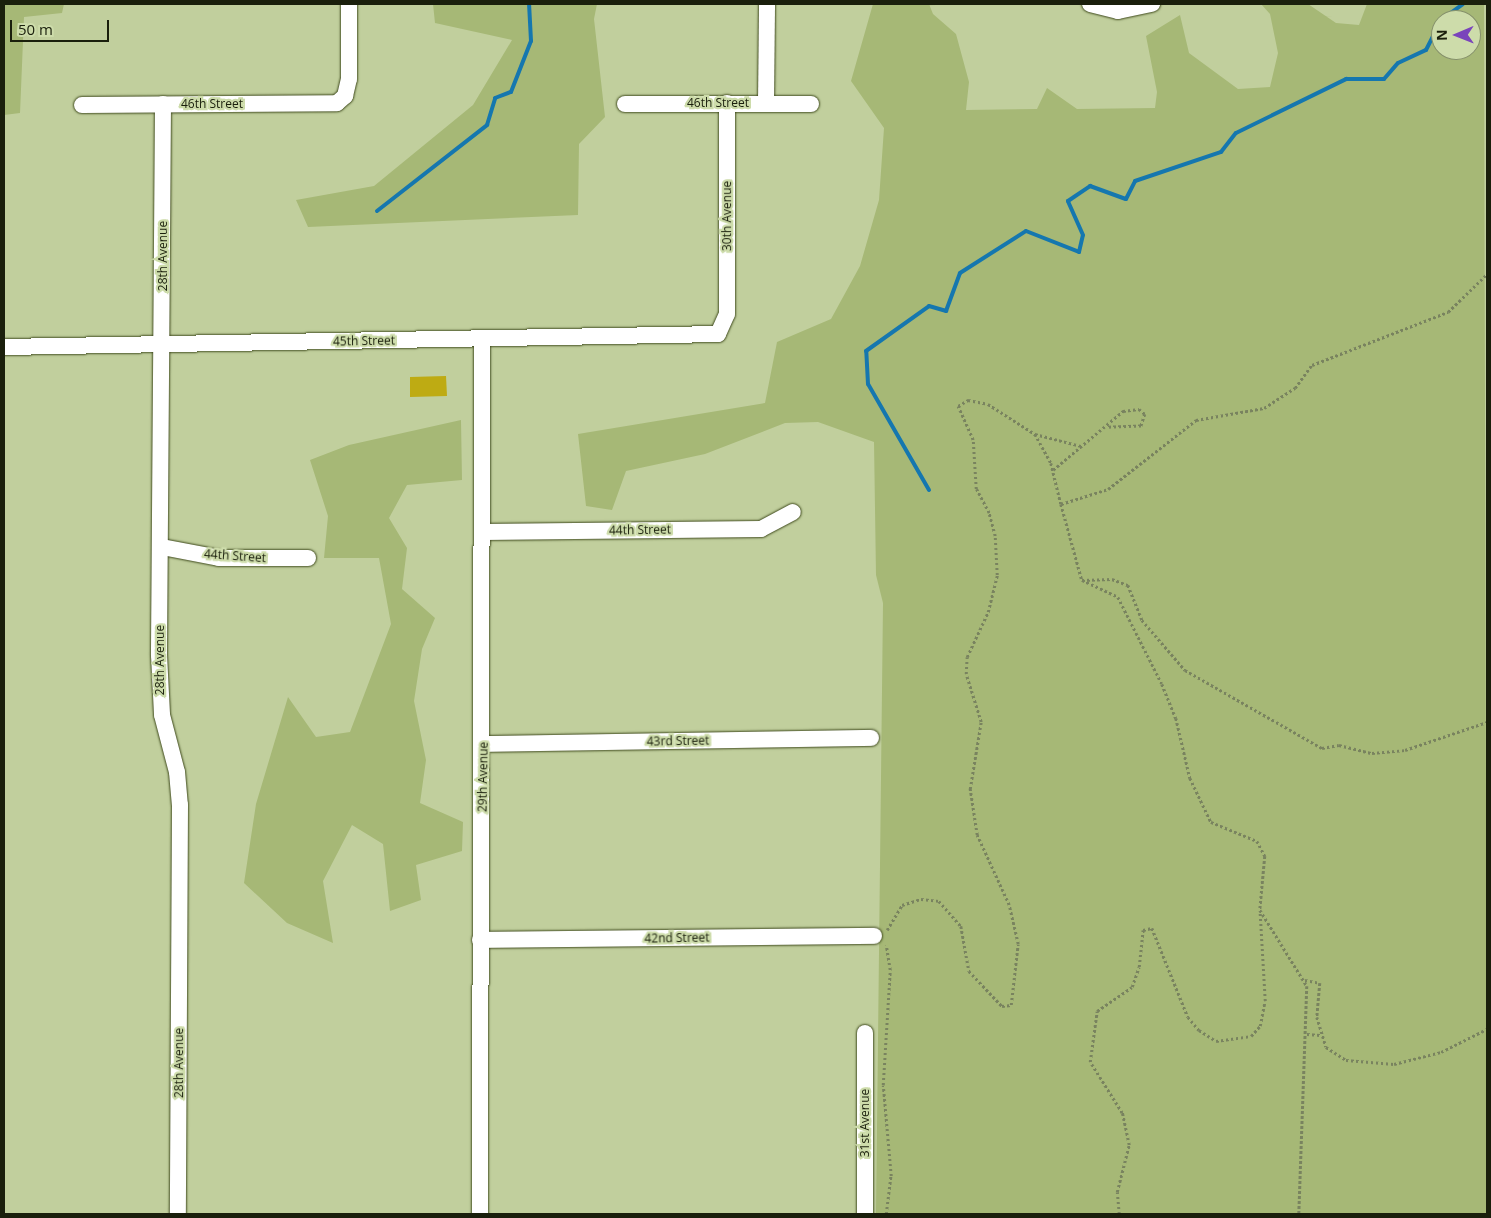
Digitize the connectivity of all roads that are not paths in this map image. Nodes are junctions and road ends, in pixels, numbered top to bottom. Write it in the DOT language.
graph roads {
  1 [pos="349,4"];
  2 [pos="767,4"];
  3 [pos="1090,4"];
  4 [pos="1152,4"];
  5 [pos="727,103"];
  6 [pos="766,103"];
  7 [pos="163,104"];
  8 [pos="625,104"];
  9 [pos="811,104"];
  10 [pos="82,105"];
  11 [pos="723,329"];
  12 [pos="482,339"];
  13 [pos="163,345"];
  14 [pos="4,347"];
  15 [pos="793,512"];
  16 [pos="483,532"];
  17 [pos="162,548"];
  18 [pos="308,558"];
  19 [pos="871,738"];
  20 [pos="484,744"];
  21 [pos="874,936"];
  22 [pos="480,940"];
  23 [pos="865,1033"];
  24 [pos="178,1214"];
  25 [pos="480,1214"];
  26 [pos="865,1214"];
  1 -- 7 [label="street, 46th Street"];
  2 -- 6 [label="street"];
  3 -- 4 [label="street"];
  5 -- 6 [label="street, 46th Street"];
  5 -- 8 [label="street, 46th Street"];
  5 -- 11 [label="street, 30th Avenue"];
  6 -- 9 [label="street, 46th Street"];
  7 -- 10 [label="street, 46th Street"];
  7 -- 13 [label="street, 28th Avenue"];
  11 -- 12 [label="street, 45th Street"];
  12 -- 13 [label="street, 45th Street"];
  12 -- 16 [label="street, 29th Avenue"];
  13 -- 14 [label="street, 45th Street"];
  13 -- 17 [label="street, 28th Avenue"];
  15 -- 16 [label="street, 44th Street"];
  16 -- 20 [label="street, 29th Avenue"];
  17 -- 18 [label="street, 44th Street"];
  17 -- 24 [label="street, 28th Avenue"];
  19 -- 20 [label="street, 43rd Street"];
  20 -- 22 [label="street, 29th Avenue"];
  21 -- 22 [label="street, 42nd Street"];
  22 -- 25 [label="street, 29th Avenue"];
  23 -- 26 [label="street, 31st Avenue"];
}
